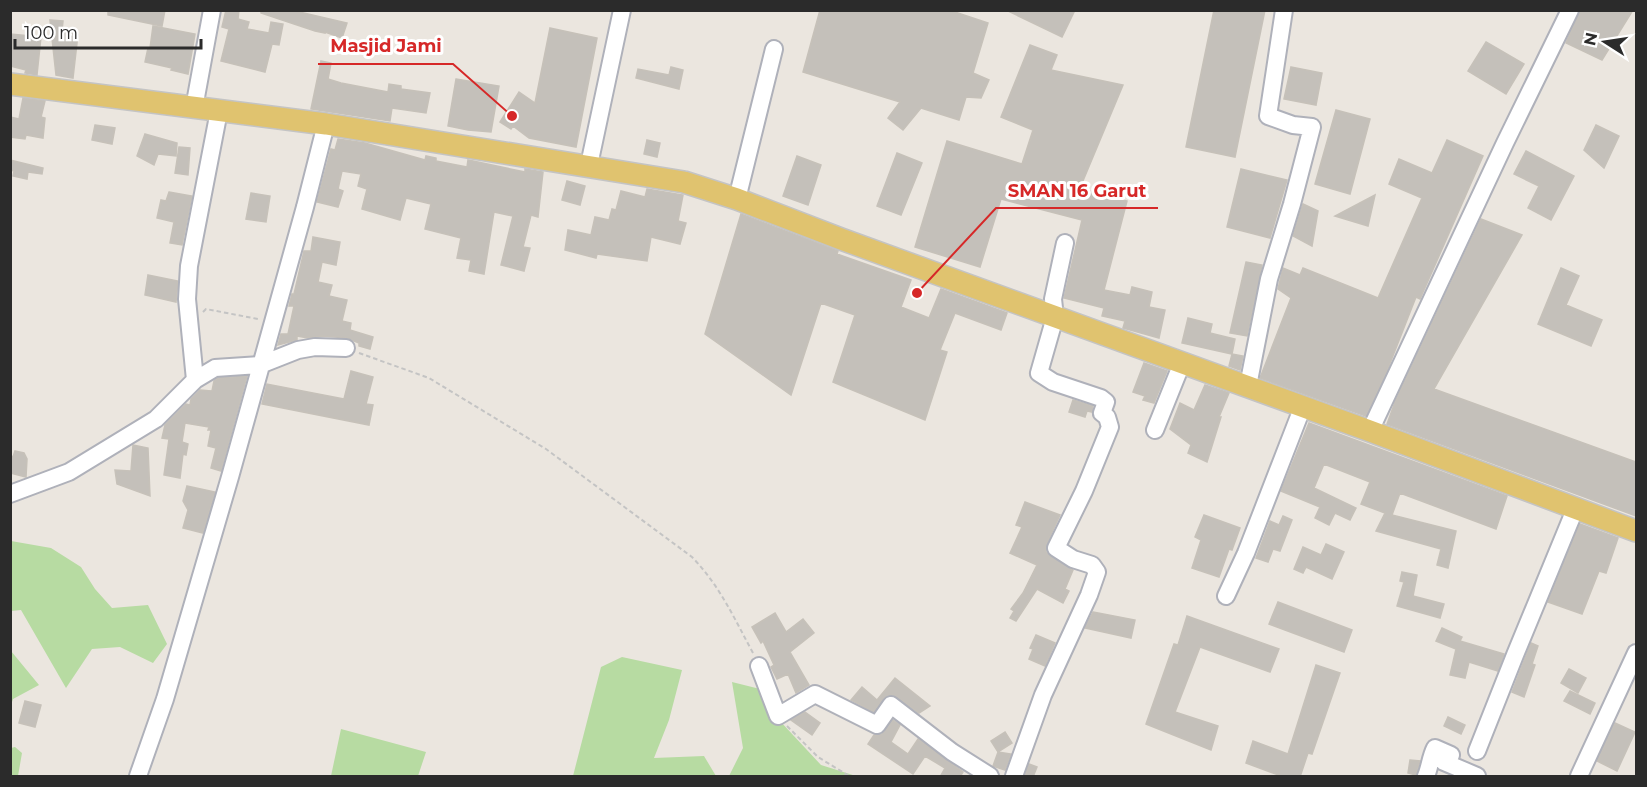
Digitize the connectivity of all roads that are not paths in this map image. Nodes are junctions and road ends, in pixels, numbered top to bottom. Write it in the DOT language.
graph roads {
  1 [pos="212,10"];
  2 [pos="622,10"];
  3 [pos="1284,10"];
  4 [pos="1570,10"];
  5 [pos="774,49"];
  6 [pos="10,84"];
  7 [pos="194,108"];
  8 [pos="219,111"];
  9 [pos="326,124"];
  10 [pos="589,165"];
  11 [pos="737,199"];
  12 [pos="1065,243"];
  13 [pos="1055,317"];
  14 [pos="346,348"];
  15 [pos="1182,363"];
  16 [pos="260,365"];
  17 [pos="195,380"];
  18 [pos="1248,386"];
  19 [pos="1303,406"];
  20 [pos="1155,430"];
  21 [pos="1370,431"];
  22 [pos="10,494"];
  23 [pos="1576,507"];
  24 [pos="1636,531"];
  25 [pos="1226,596"];
  26 [pos="1636,653"];
  27 [pos="759,666"];
  28 [pos="1477,751"];
  29 [pos="138,777"];
  30 [pos="990,777"];
  31 [pos="1014,777"];
  32 [pos="1426,777"];
  33 [pos="1477,777"];
  34 [pos="1579,777"];
  1 -- 7 [label="street"];
  2 -- 10 [label="street"];
  3 -- 18 [label="street"];
  4 -- 21 [label="street"];
  5 -- 11 [label="street"];
  6 -- 7 [label="main road"];
  7 -- 8 [label="main road"];
  8 -- 9 [label="main road"];
  8 -- 17 [label="street"];
  9 -- 10 [label="main road"];
  9 -- 16 [label="street"];
  10 -- 11 [label="main road"];
  11 -- 13 [label="main road"];
  12 -- 13 [label="street"];
  13 -- 15 [label="main road"];
  13 -- 31 [label="street"];
  14 -- 16 [label="street"];
  15 -- 18 [label="main road"];
  15 -- 20 [label="street"];
  16 -- 17 [label="street"];
  16 -- 29 [label="street"];
  17 -- 22 [label="street"];
  18 -- 19 [label="main road"];
  19 -- 21 [label="main road"];
  19 -- 25 [label="street"];
  21 -- 23 [label="main road"];
  23 -- 24 [label="main road"];
  23 -- 28 [label="street"];
  26 -- 34 [label="street"];
  27 -- 30 [label="street"];
  32 -- 33 [label="street"];
}
